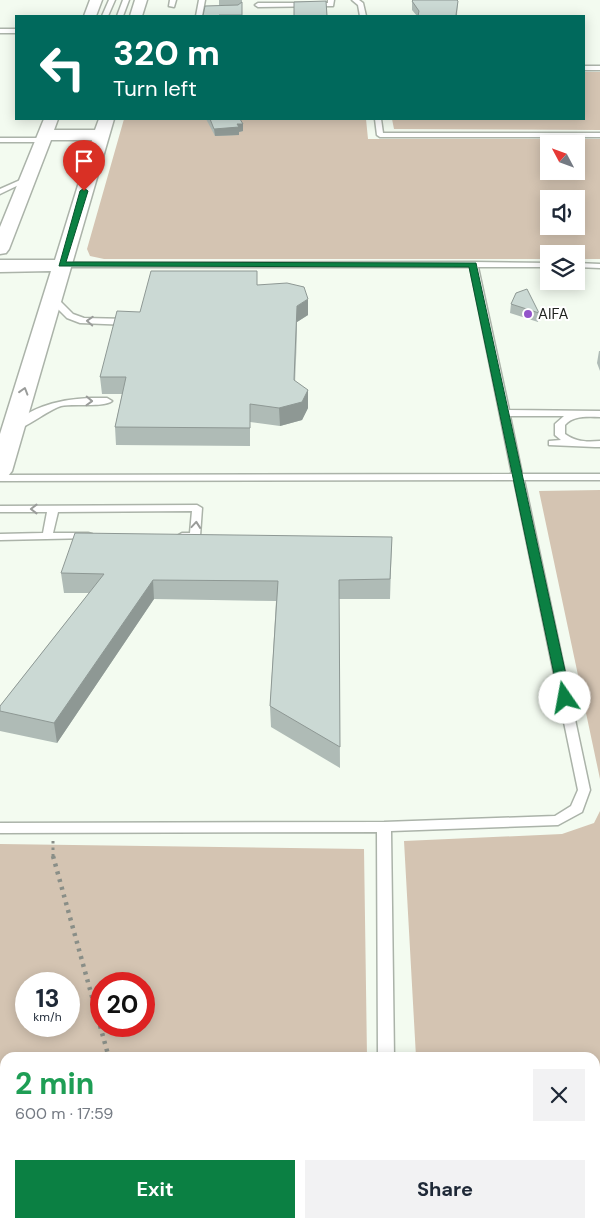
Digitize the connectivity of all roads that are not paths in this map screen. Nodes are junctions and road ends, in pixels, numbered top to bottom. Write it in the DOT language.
graph roads {
  1 [pos="96,0"];
  2 [pos="112,0"];
  3 [pos="126,0"];
  4 [pos="141,0"];
  5 [pos="202,0"];
  6 [pos="355,0"];
  7 [pos="258,5"];
  8 [pos="331,5"];
  9 [pos="200,9"];
  10 [pos="210,9"];
  11 [pos="90,15"];
  12 [pos="106,15"];
  13 [pos="120,15"];
  14 [pos="136,15"];
  15 [pos="199,15"];
  16 [pos="363,15"];
  17 [pos="0,31"];
  18 [pos="15,31"];
  19 [pos="585,68"];
  20 [pos="600,68"];
  21 [pos="50,120"];
  22 [pos="378,120"];
  23 [pos="103,127"];
  24 [pos="600,135"];
  25 [pos="43,137"];
  26 [pos="0,140"];
  27 [pos="27,179"];
  28 [pos="0,192"];
  29 [pos="4,224"];
  30 [pos="0,249"];
  31 [pos="473,264"];
  32 [pos="62,265"];
  33 [pos="540,265"];
  34 [pos="585,265"];
  35 [pos="0,266"];
  36 [pos="600,266"];
  37 [pos="52,298"];
  38 [pos="136,322"];
  39 [pos="106,401"];
  40 [pos="504,413"];
  41 [pos="586,414"];
  42 [pos="600,414"];
  43 [pos="12,429"];
  44 [pos="552,443"];
  45 [pos="579,444"];
  46 [pos="600,444"];
  47 [pos="0,471"];
  48 [pos="517,477"];
  49 [pos="600,477"];
  50 [pos="0,478"];
  51 [pos="0,509"];
  52 [pos="53,509"];
  53 [pos="96,536"];
  54 [pos="175,536"];
  55 [pos="0,537"];
  56 [pos="46,537"];
  57 [pos="384,827"];
  58 [pos="0,828"];
  59 [pos="386,1052"];
  1 -- 11 [label="street"];
  2 -- 12 [label="lane"];
  3 -- 13 [label="lane"];
  4 -- 14 [label="street"];
  5 -- 9 [label="lane"];
  6 -- 16 [label="lane"];
  7 -- 8 [label="lane"];
  9 -- 10 [label="lane"];
  9 -- 15 [label="lane"];
  17 -- 18 [label="lane"];
  19 -- 20 [label="lane"];
  21 -- 25 [label="street"];
  22 -- 24 [label="lane"];
  23 -- 25 [label="street"];
  23 -- 32 [label="street"];
  25 -- 26 [label="lane"];
  25 -- 27 [label="street"];
  27 -- 28 [label="lane"];
  27 -- 29 [label="street"];
  29 -- 30 [label="street"];
  31 -- 32 [label="lane"];
  31 -- 33 [label="lane"];
  31 -- 40 [label="lane"];
  32 -- 35 [label="street"];
  32 -- 37 [label="street"];
  34 -- 36 [label="lane"];
  38 -- 37 [label="lane, one-way"];
  43 -- 37 [label="street, one-way"];
  43 -- 39 [label="lane, one-way"];
  40 -- 41 [label="lane"];
  40 -- 48 [label="lane"];
  41 -- 42 [label="lane"];
  41 -- 45 [label="lane"];
  43 -- 47 [label="street"];
  44 -- 45 [label="lane"];
  45 -- 46 [label="lane"];
  48 -- 49 [label="lane"];
  48 -- 50 [label="lane"];
  48 -- 57 [label="lane"];
  52 -- 51 [label="lane, one-way"];
  54 -- 52 [label="lane, one-way"];
  52 -- 56 [label="lane"];
  53 -- 56 [label="lane"];
  55 -- 56 [label="lane"];
  57 -- 58 [label="lane"];
  57 -- 59 [label="lane"];
}
